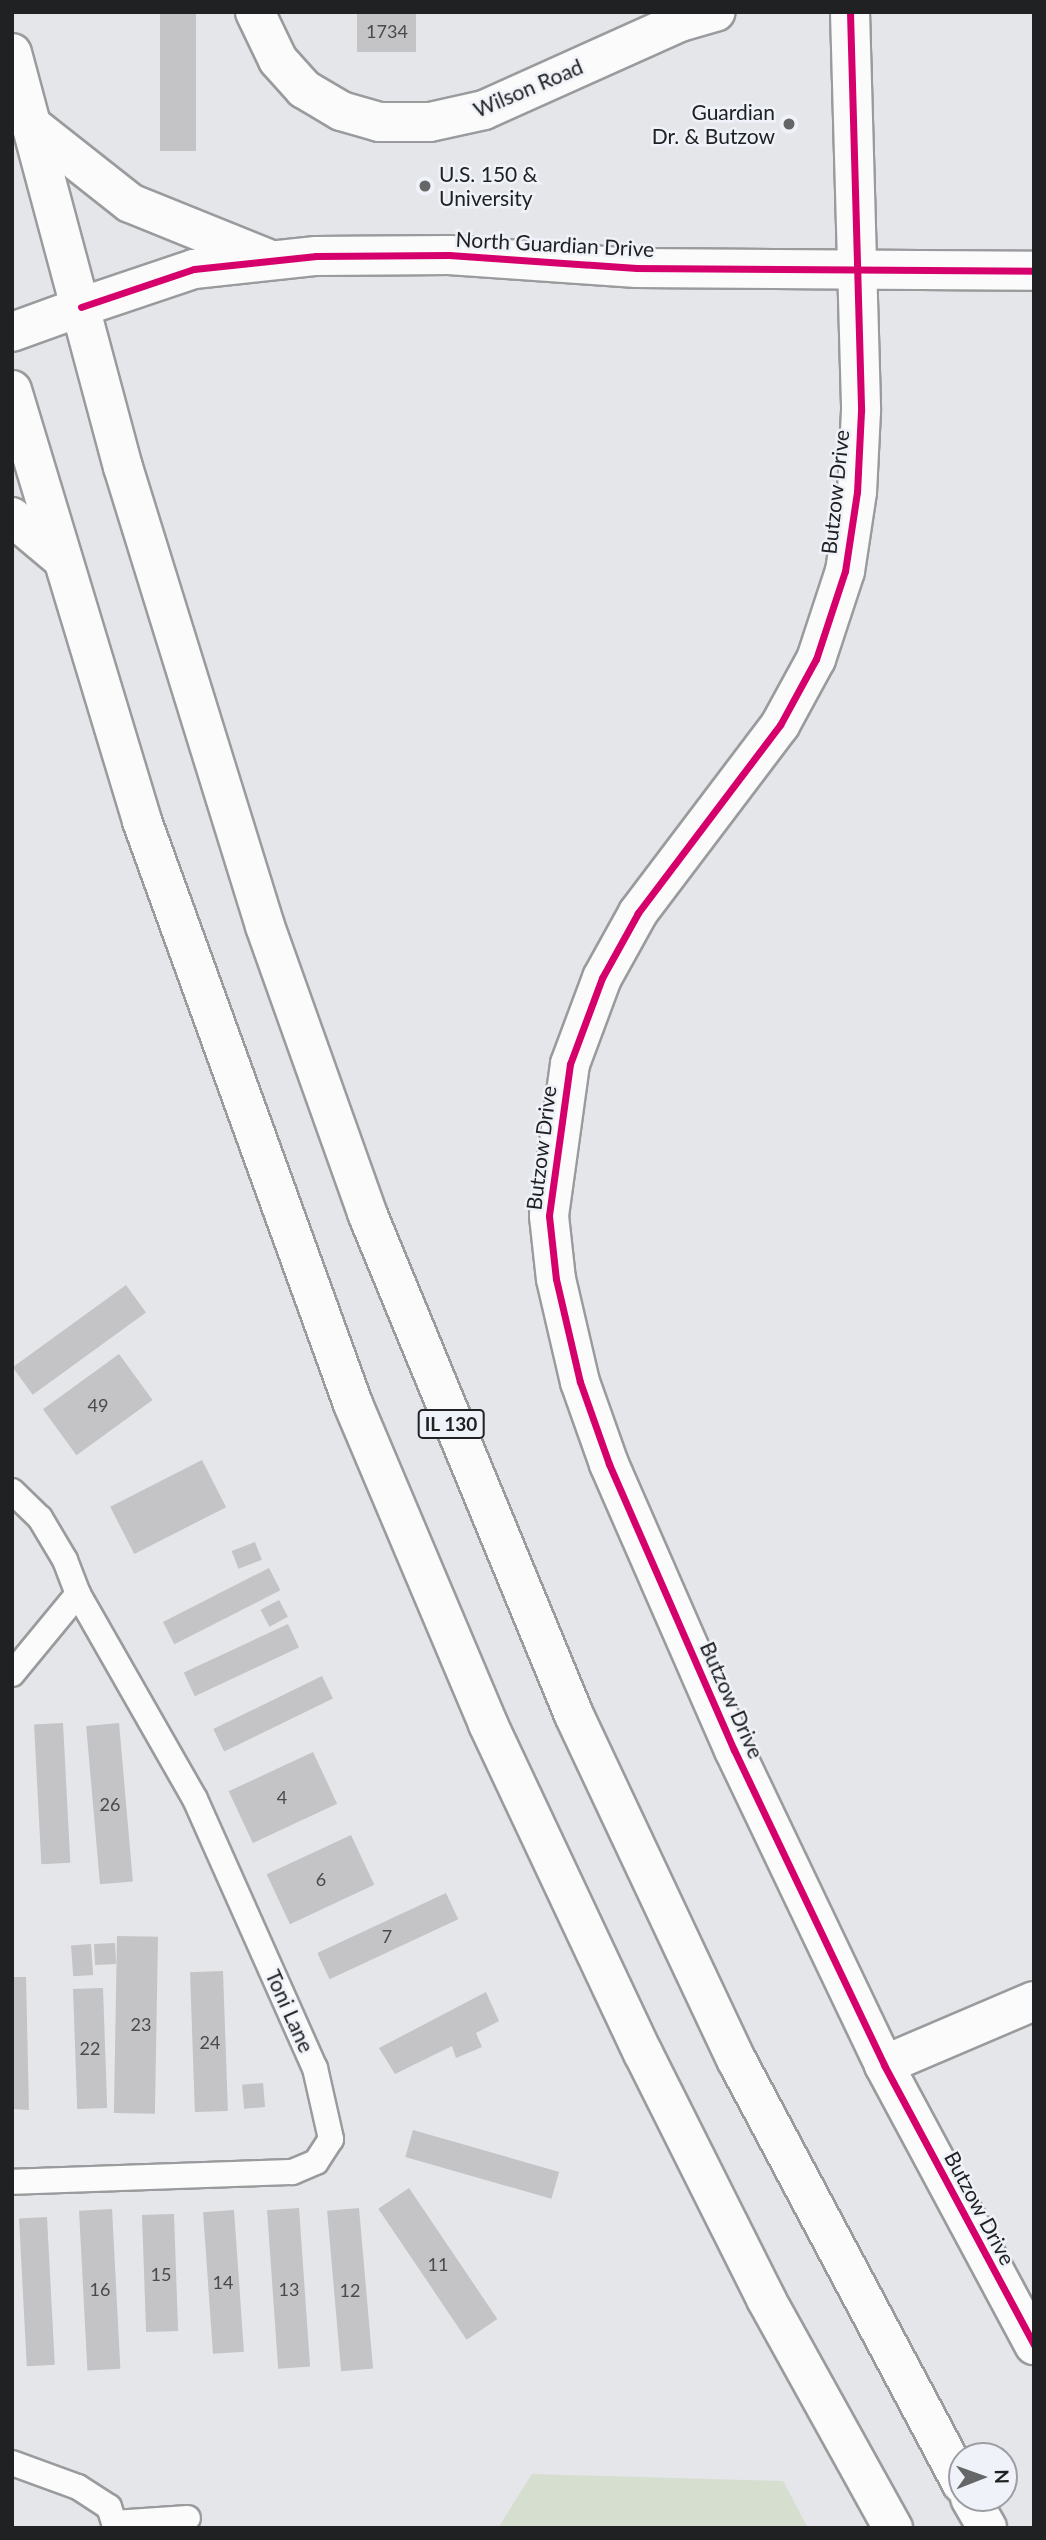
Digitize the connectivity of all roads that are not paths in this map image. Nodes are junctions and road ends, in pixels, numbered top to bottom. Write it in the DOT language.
graph roads {
  1 [pos="255,12"];
  2 [pos="716,12"];
  3 [pos="850,12"];
  4 [pos="12,54"];
  5 [pos="30,124"];
  6 [pos="268,259"];
  7 [pos="857,269"];
  8 [pos="1034,271"];
  9 [pos="81,307"];
  10 [pos="12,332"];
  11 [pos="12,390"];
  12 [pos="12,517"];
  13 [pos="62,559"];
  14 [pos="12,1491"];
  15 [pos="78,1594"];
  16 [pos="12,1674"];
  17 [pos="1034,2001"];
  18 [pos="884,2065"];
  19 [pos="12,2182"];
  20 [pos="1034,2345"];
  21 [pos="948,2458"];
  22 [pos="12,2463"];
  23 [pos="978,2512"];
  24 [pos="188,2518"];
  25 [pos="115,2525"];
  26 [pos="893,2528"];
  27 [pos="987,2528"];
  1 -- 2 [label="main road, Wilson Road"];
  3 -- 7 [label="main road, Butzow Drive"];
  4 -- 5 [label="main road"];
  5 -- 6 [label="main road, North Guardian Drive"];
  5 -- 9 [label="main road"];
  6 -- 7 [label="main road, North Guardian Drive"];
  6 -- 9 [label="main road, North Guardian Drive"];
  7 -- 8 [label="main road, North Guardian Drive"];
  7 -- 18 [label="main road, Butzow Drive"];
  9 -- 10 [label="main road, North Guardian Drive"];
  9 -- 21 [label="main road, IL 130"];
  11 -- 13 [label="main road"];
  12 -- 13 [label="main road"];
  13 -- 26 [label="main road"];
  14 -- 15 [label="lane, Toni Lane"];
  15 -- 16 [label="lane"];
  15 -- 19 [label="lane, Toni Lane"];
  17 -- 18 [label="main road"];
  18 -- 20 [label="main road, Butzow Drive"];
  22 -- 25 [label="lane"];
  23 -- 27 [label="main road"];
  24 -- 25 [label="lane"];
}
